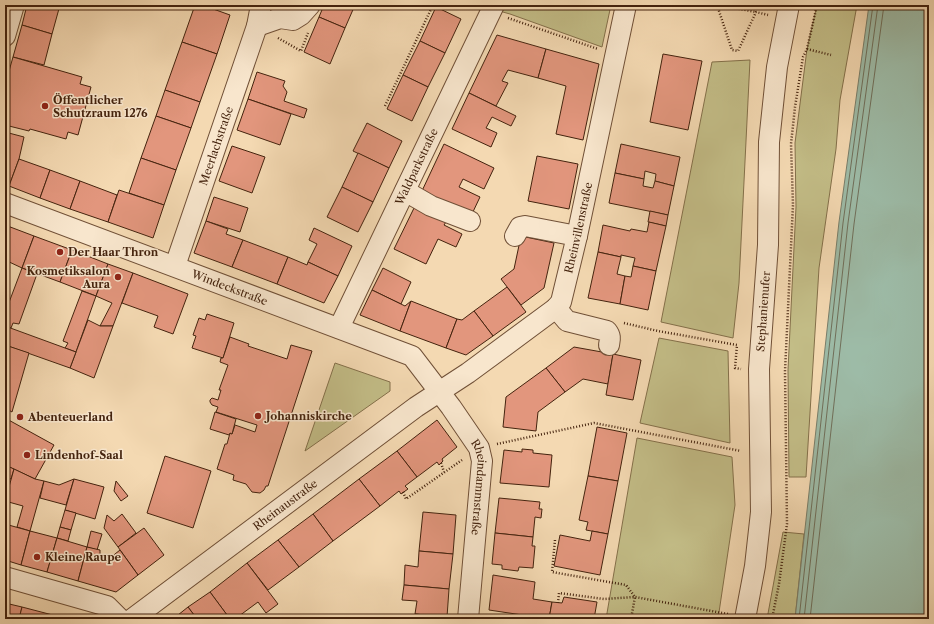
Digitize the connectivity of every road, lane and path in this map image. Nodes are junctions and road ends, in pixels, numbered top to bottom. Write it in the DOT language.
graph roads {
  1 [pos="14,5"];
  2 [pos="262,5"];
  3 [pos="310,5"];
  4 [pos="433,5"];
  5 [pos="626,5"];
  6 [pos="717,5"];
  7 [pos="817,5"];
  8 [pos="493,9"];
  9 [pos="756,12"];
  10 [pos="788,12"];
  11 [pos="257,26"];
  12 [pos="5,36"];
  13 [pos="806,49"];
  14 [pos="616,55"];
  15 [pos="831,55"];
  16 [pos="385,106"];
  17 [pos="405,191"];
  18 [pos="5,203"];
  19 [pos="470,222"];
  20 [pos="515,236"];
  21 [pos="577,236"];
  22 [pos="175,266"];
  23 [pos="556,308"];
  24 [pos="623,322"];
  25 [pos="339,328"];
  26 [pos="609,345"];
  27 [pos="759,369"];
  28 [pos="785,371"];
  29 [pos="439,392"];
  30 [pos="479,448"];
  31 [pos="760,455"];
  32 [pos="440,463"];
  33 [pos="444,472"];
  34 [pos="403,492"];
  35 [pos="555,540"];
  36 [pos="5,577"];
  37 [pos="635,597"];
  38 [pos="558,603"];
  39 [pos="746,618"];
  40 [pos="120,619"];
  41 [pos="132,619"];
  42 [pos="468,619"];
  43 [pos="631,619"];
  44 [pos="772,619"];
  1 -- 12 [label="street"];
  2 -- 11 [label="street, Meerlachstraße"];
  3 -- 11 [label="street"];
  4 -- 16 [label="path"];
  5 -- 14 [label="street, Rheinvillenstraße"];
  6 -- 9 [label="path"];
  6 -- 9 [label="path"];
  7 -- 13 [label="path"];
  8 -- 14 [label="path"];
  8 -- 17 [label="street, Waldparkstraße"];
  9 -- 10 [label="path"];
  10 -- 27 [label="street, Stephanienufer"];
  11 -- 22 [label="street, Meerlachstraße"];
  13 -- 15 [label="path"];
  13 -- 28 [label="path"];
  14 -- 21 [label="street, Rheinvillenstraße"];
  17 -- 19 [label="street"];
  17 -- 25 [label="street, Waldparkstraße"];
  18 -- 22 [label="street, Windeckstraße"];
  20 -- 21 [label="street"];
  21 -- 23 [label="street, Rheinvillenstraße"];
  22 -- 25 [label="street, Windeckstraße"];
  23 -- 26 [label="street"];
  23 -- 29 [label="street, Rheinvillenstraße"];
  24 -- 27 [label="path"];
  25 -- 29 [label="street, Windeckstraße"];
  27 -- 28 [label="path"];
  27 -- 31 [label="street, Stephanienufer"];
  28 -- 44 [label="path"];
  29 -- 30 [label="street, Rheindammstraße"];
  29 -- 41 [label="street, Rheinaustraße"];
  30 -- 31 [label="path"];
  30 -- 33 [label="path"];
  30 -- 42 [label="street, Rheindammstraße"];
  31 -- 39 [label="street, Stephanienufer"];
  32 -- 33 [label="path"];
  33 -- 34 [label="path"];
  35 -- 37 [label="path"];
  36 -- 40 [label="street"];
  37 -- 38 [label="path"];
  37 -- 39 [label="path"];
  37 -- 43 [label="path"];
}
